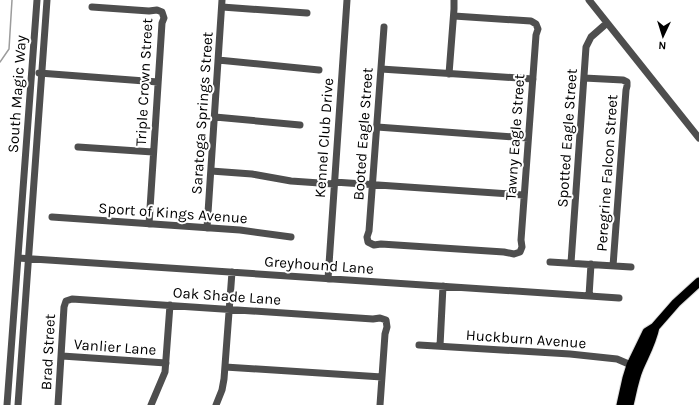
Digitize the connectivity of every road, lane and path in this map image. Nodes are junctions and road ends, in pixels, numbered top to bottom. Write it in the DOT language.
graph roads {
  1 [pos="37,0"];
  2 [pos="47,0"];
  3 [pos="347,0"];
  4 [pos="454,0"];
  5 [pos="589,0"];
  6 [pos="222,3"];
  7 [pos="92,7"];
  8 [pos="307,13"];
  9 [pos="454,16"];
  10 [pos="607,23"];
  11 [pos="384,27"];
  12 [pos="218,60"];
  13 [pos="381,69"];
  14 [pos="320,70"];
  15 [pos="32,73"];
  16 [pos="42,74"];
  17 [pos="449,74"];
  18 [pos="584,78"];
  19 [pos="532,80"];
  20 [pos="158,82"];
  21 [pos="215,117"];
  22 [pos="300,125"];
  23 [pos="377,127"];
  24 [pos="528,138"];
  25 [pos="699,138"];
  26 [pos="78,147"];
  27 [pos="153,152"];
  28 [pos="211,171"];
  29 [pos="334,183"];
  30 [pos="373,185"];
  31 [pos="524,195"];
  32 [pos="52,217"];
  33 [pos="149,224"];
  34 [pos="207,228"];
  35 [pos="291,237"];
  36 [pos="520,252"];
  37 [pos="18,258"];
  38 [pos="28,259"];
  39 [pos="550,262"];
  40 [pos="571,263"];
  41 [pos="591,264"];
  42 [pos="613,266"];
  43 [pos="631,267"];
  44 [pos="232,272"];
  45 [pos="328,279"];
  46 [pos="699,282"];
  47 [pos="443,286"];
  48 [pos="589,296"];
  49 [pos="619,298"];
  50 [pos="66,301"];
  51 [pos="170,305"];
  52 [pos="229,309"];
  53 [pos="655,327"];
  54 [pos="419,345"];
  55 [pos="440,346"];
  56 [pos="62,356"];
  57 [pos="166,363"];
  58 [pos="631,365"];
  59 [pos="225,367"];
  60 [pos="382,377"];
  61 [pos="7,405"];
  62 [pos="18,405"];
  63 [pos="58,405"];
  64 [pos="151,405"];
  65 [pos="216,405"];
  66 [pos="380,405"];
  67 [pos="621,405"];
  68 [pos="629,405"];
  1 -- 15 [label="street, South Magic Way"];
  2 -- 16 [label="street, South Magic Way"];
  3 -- 29 [label="street, Kennel Club Drive"];
  4 -- 9 [label="street"];
  5 -- 10 [label="street"];
  6 -- 8 [label="street"];
  6 -- 12 [label="street, Saratoga Springs Street"];
  7 -- 20 [label="street, Triple Crown Street"];
  9 -- 17 [label="street"];
  9 -- 19 [label="street, Tawny Eagle Street"];
  10 -- 18 [label="street, Spotted Eagle Street"];
  10 -- 25 [label="street"];
  11 -- 13 [label="street, Booted Eagle Street"];
  12 -- 14 [label="street"];
  12 -- 21 [label="street, Saratoga Springs Street"];
  13 -- 17 [label="street"];
  13 -- 23 [label="street, Booted Eagle Street"];
  15 -- 16 [label="street"];
  15 -- 37 [label="street, South Magic Way"];
  16 -- 20 [label="street"];
  16 -- 38 [label="street, South Magic Way"];
  17 -- 19 [label="street"];
  18 -- 40 [label="street, Spotted Eagle Street"];
  18 -- 42 [label="street, Peregrine Falcon Street"];
  19 -- 24 [label="street, Tawny Eagle Street"];
  20 -- 27 [label="street, Triple Crown Street"];
  21 -- 22 [label="street"];
  21 -- 28 [label="street, Saratoga Springs Street"];
  23 -- 24 [label="street"];
  23 -- 30 [label="street, Booted Eagle Street"];
  24 -- 31 [label="street, Tawny Eagle Street"];
  26 -- 27 [label="street"];
  27 -- 33 [label="street, Triple Crown Street"];
  28 -- 29 [label="street"];
  28 -- 34 [label="street, Saratoga Springs Street"];
  29 -- 30 [label="street"];
  29 -- 45 [label="street, Kennel Club Drive"];
  30 -- 31 [label="street"];
  30 -- 36 [label="street, Booted Eagle Street"];
  31 -- 36 [label="street, Tawny Eagle Street"];
  32 -- 33 [label="street, Sport of Kings Avenue"];
  33 -- 34 [label="street, Sport of Kings Avenue"];
  34 -- 35 [label="street, Sport of Kings Avenue"];
  37 -- 38 [label="street, Greyhound Lane"];
  37 -- 61 [label="street, South Magic Way"];
  38 -- 44 [label="street, Greyhound Lane"];
  38 -- 62 [label="street, South Magic Way"];
  39 -- 40 [label="street"];
  40 -- 41 [label="street"];
  41 -- 42 [label="street"];
  41 -- 48 [label="street"];
  42 -- 43 [label="street"];
  44 -- 45 [label="street, Greyhound Lane"];
  44 -- 52 [label="street"];
  45 -- 47 [label="street, Greyhound Lane"];
  46 -- 53 [label="main road"];
  47 -- 48 [label="street, Greyhound Lane"];
  47 -- 55 [label="street"];
  48 -- 49 [label="street, Greyhound Lane"];
  50 -- 51 [label="street, Oak Shade Lane"];
  50 -- 56 [label="street, Brad Street"];
  51 -- 52 [label="street, Oak Shade Lane"];
  51 -- 57 [label="street"];
  52 -- 59 [label="street"];
  52 -- 60 [label="street, Oak Shade Lane"];
  53 -- 58 [label="main road"];
  53 -- 68 [label="main road"];
  54 -- 55 [label="street, Huckburn Avenue"];
  55 -- 58 [label="street, Huckburn Avenue"];
  56 -- 57 [label="street, Vanlier Lane"];
  56 -- 63 [label="street, Brad Street"];
  57 -- 64 [label="street"];
  58 -- 67 [label="main road"];
  59 -- 60 [label="street"];
  59 -- 65 [label="street"];
  60 -- 66 [label="street"];
}
